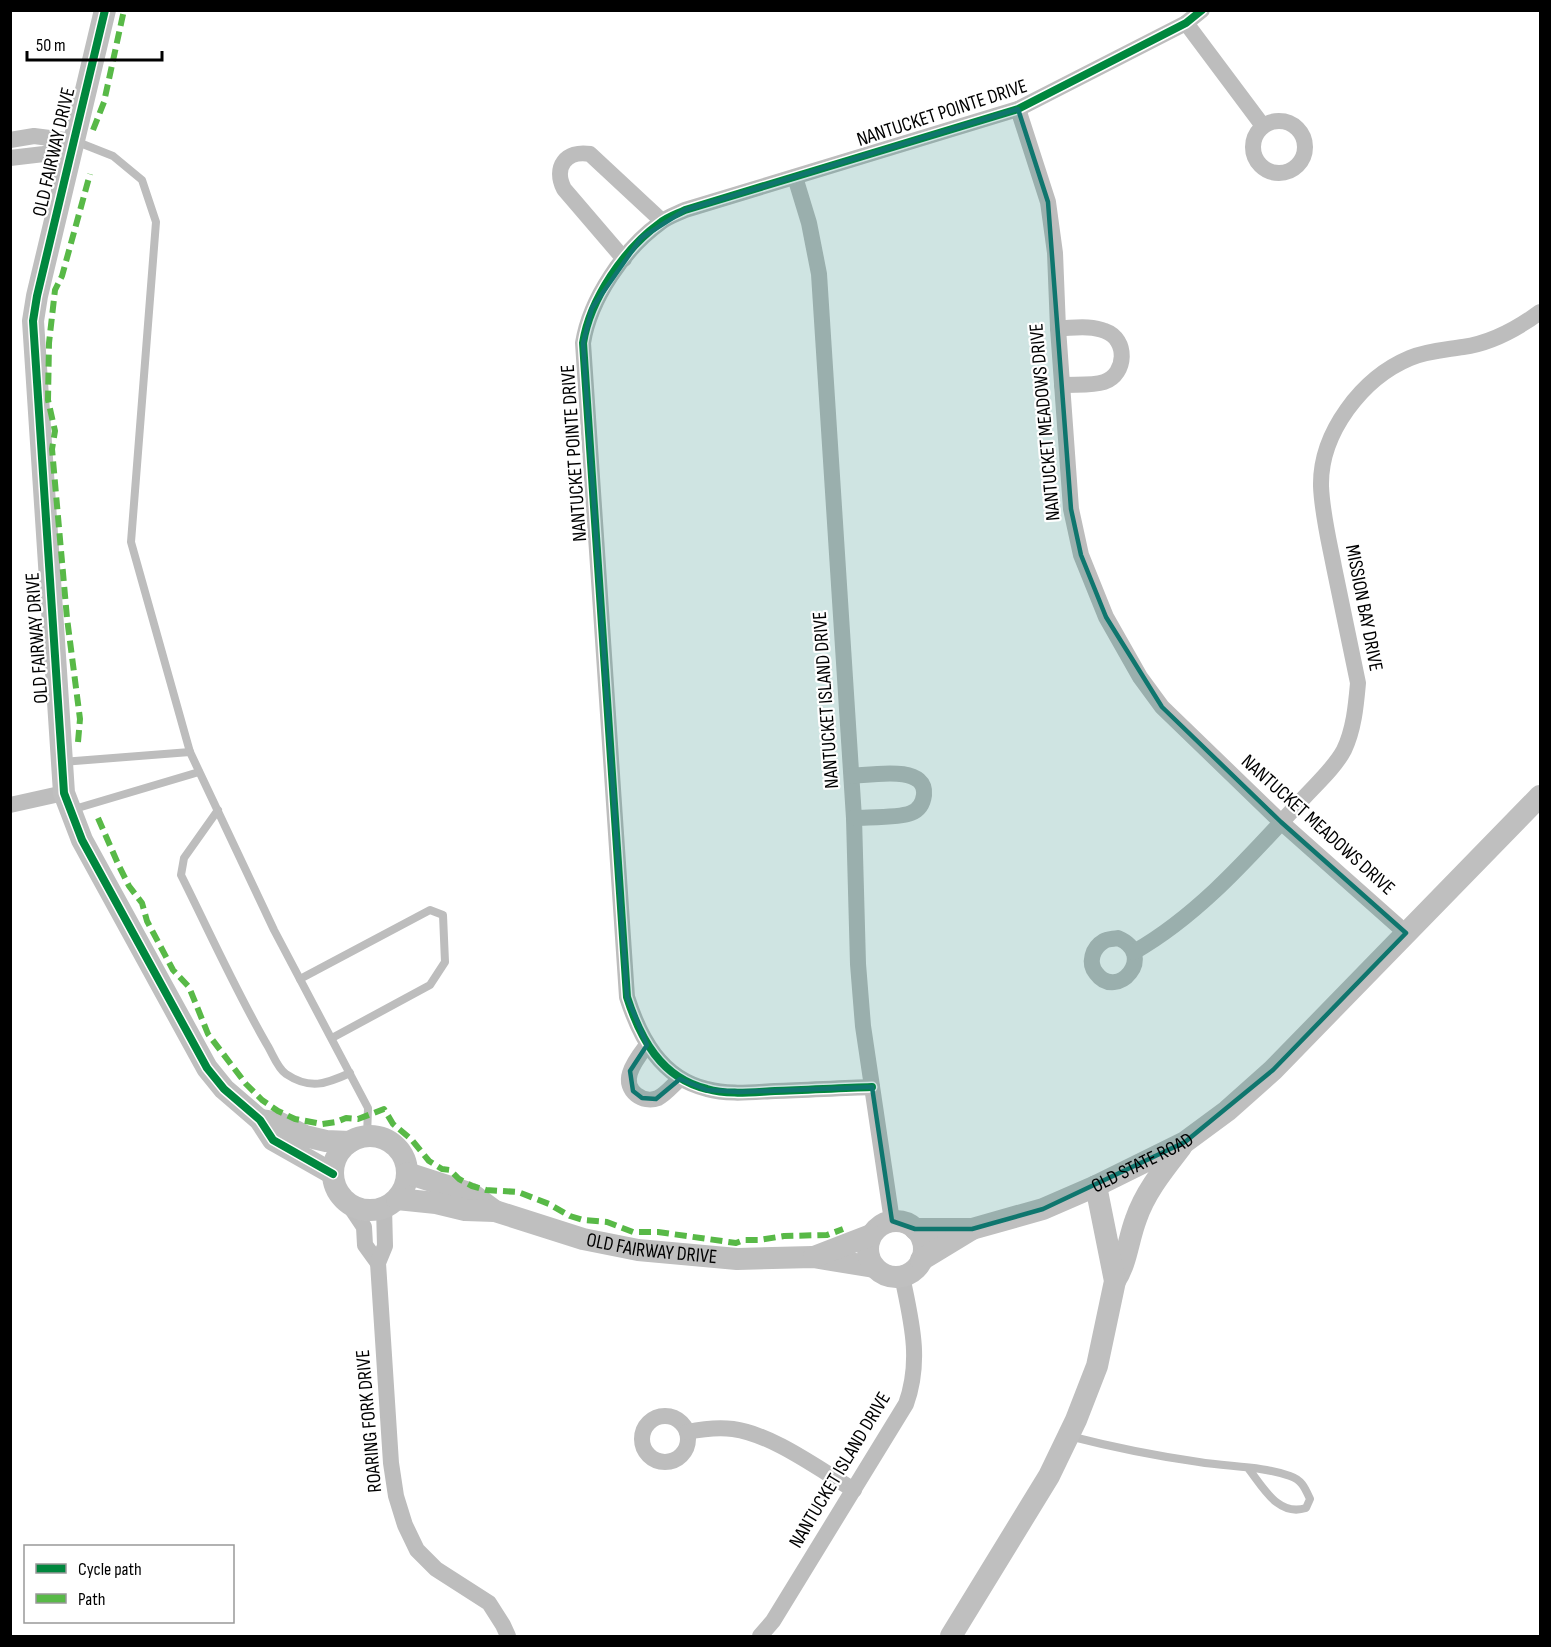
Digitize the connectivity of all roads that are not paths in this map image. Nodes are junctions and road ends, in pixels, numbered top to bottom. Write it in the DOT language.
graph roads {
  1 [pos="105,10"];
  2 [pos="1202,10"];
  3 [pos="1186,23"];
  4 [pos="1018,109"];
  5 [pos="1263,126"];
  6 [pos="10,140"];
  7 [pos="74,141"];
  8 [pos="10,158"];
  9 [pos="795,177"];
  10 [pos="662,221"];
  11 [pos="624,259"];
  12 [pos="1540,312"];
  13 [pos="1058,327"];
  14 [pos="1062,385"];
  15 [pos="190,752"];
  16 [pos="61,762"];
  17 [pos="199,772"];
  18 [pos="852,776"];
  19 [pos="1540,796"];
  20 [pos="67,802"];
  21 [pos="10,805"];
  22 [pos="218,810"];
  23 [pos="854,818"];
  24 [pos="1281,822"];
  25 [pos="1406,933"];
  26 [pos="1134,952"];
  27 [pos="300,979"];
  28 [pos="332,1038"];
  29 [pos="647,1045"];
  30 [pos="350,1073"];
  31 [pos="680,1079"];
  32 [pos="872,1087"];
  33 [pos="260,1120"];
  34 [pos="359,1139"];
  35 [pos="1185,1142"];
  36 [pos="407,1173"];
  37 [pos="333,1174"];
  38 [pos="1095,1186"];
  39 [pos="348,1203"];
  40 [pos="391,1203"];
  41 [pos="495,1211"];
  42 [pos="892,1221"];
  43 [pos="915,1229"];
  44 [pos="972,1230"];
  45 [pos="871,1235"];
  46 [pos="813,1257"];
  47 [pos="921,1260"];
  48 [pos="378,1263"];
  49 [pos="874,1267"];
  50 [pos="902,1276"];
  51 [pos="1115,1281"];
  52 [pos="687,1432"];
  53 [pos="1069,1436"];
  54 [pos="1248,1468"];
  55 [pos="854,1490"];
  56 [pos="508,1636"];
  57 [pos="760,1636"];
  58 [pos="951,1636"];
  1 -- 7 [label="street, OLD FAIRWAY DRIVE"];
  2 -- 3 [label="street, NANTUCKET POINTE DRIVE"];
  3 -- 4 [label="street, NANTUCKET POINTE DRIVE"];
  3 -- 5 [label="street"];
  4 -- 9 [label="street, NANTUCKET POINTE DRIVE"];
  4 -- 13 [label="street, NANTUCKET MEADOWS DRIVE"];
  6 -- 7 [label="street"];
  7 -- 8 [label="street"];
  7 -- 15 [label="lane"];
  7 -- 16 [label="street, OLD FAIRWAY DRIVE"];
  9 -- 10 [label="street, NANTUCKET POINTE DRIVE"];
  9 -- 18 [label="street, NANTUCKET ISLAND DRIVE"];
  10 -- 11 [label="street, NANTUCKET POINTE DRIVE"];
  10 -- 11 [label="street"];
  11 -- 29 [label="street, NANTUCKET POINTE DRIVE"];
  12 -- 24 [label="street, MISSION BAY DRIVE"];
  13 -- 14 [label="street, NANTUCKET MEADOWS DRIVE"];
  13 -- 14 [label="street"];
  14 -- 24 [label="street, NANTUCKET MEADOWS DRIVE"];
  15 -- 16 [label="lane"];
  15 -- 17 [label="lane"];
  16 -- 20 [label="street, OLD FAIRWAY DRIVE"];
  17 -- 20 [label="lane"];
  17 -- 22 [label="lane"];
  18 -- 23 [label="street, NANTUCKET ISLAND DRIVE"];
  18 -- 23 [label="street"];
  19 -- 25 [label="street, OLD STATE ROAD"];
  20 -- 21 [label="street"];
  20 -- 33 [label="street, OLD FAIRWAY DRIVE"];
  22 -- 27 [label="lane"];
  22 -- 30 [label="lane"];
  23 -- 32 [label="street, NANTUCKET ISLAND DRIVE"];
  24 -- 25 [label="street, NANTUCKET MEADOWS DRIVE"];
  24 -- 26 [label="street, MISSION BAY DRIVE"];
  25 -- 35 [label="street, OLD STATE ROAD"];
  27 -- 28 [label="lane"];
  27 -- 28 [label="lane"];
  28 -- 30 [label="lane"];
  29 -- 31 [label="street, NANTUCKET POINTE DRIVE"];
  29 -- 31 [label="street"];
  30 -- 34 [label="lane"];
  31 -- 32 [label="street, NANTUCKET POINTE DRIVE"];
  32 -- 42 [label="street, NANTUCKET ISLAND DRIVE"];
  33 -- 34 [label="street, OLD FAIRWAY DRIVE"];
  33 -- 37 [label="street, OLD FAIRWAY DRIVE"];
  34 -- 36 [label="street"];
  34 -- 37 [label="street"];
  35 -- 38 [label="street, OLD STATE ROAD"];
  35 -- 51 [label="street"];
  36 -- 40 [label="street"];
  36 -- 41 [label="street, OLD FAIRWAY DRIVE"];
  37 -- 39 [label="street"];
  38 -- 44 [label="street"];
  38 -- 51 [label="street, OLD STATE ROAD"];
  39 -- 40 [label="street"];
  39 -- 48 [label="street, ROARING FORK DRIVE"];
  40 -- 41 [label="street, OLD FAIRWAY DRIVE"];
  40 -- 48 [label="street, ROARING FORK DRIVE"];
  41 -- 46 [label="street, OLD FAIRWAY DRIVE"];
  42 -- 43 [label="street"];
  42 -- 45 [label="street"];
  43 -- 44 [label="street"];
  43 -- 47 [label="street"];
  44 -- 47 [label="street"];
  45 -- 46 [label="street, OLD FAIRWAY DRIVE"];
  45 -- 49 [label="street"];
  46 -- 49 [label="street, OLD FAIRWAY DRIVE"];
  47 -- 50 [label="street"];
  48 -- 56 [label="street, ROARING FORK DRIVE"];
  49 -- 50 [label="street"];
  50 -- 55 [label="street, NANTUCKET ISLAND DRIVE"];
  51 -- 53 [label="street, OLD STATE ROAD"];
  52 -- 55 [label="street"];
  53 -- 54 [label="lane"];
  53 -- 58 [label="street, OLD STATE ROAD"];
  54 -- 54 [label="lane"];
  55 -- 57 [label="street, NANTUCKET ISLAND DRIVE"];
}
